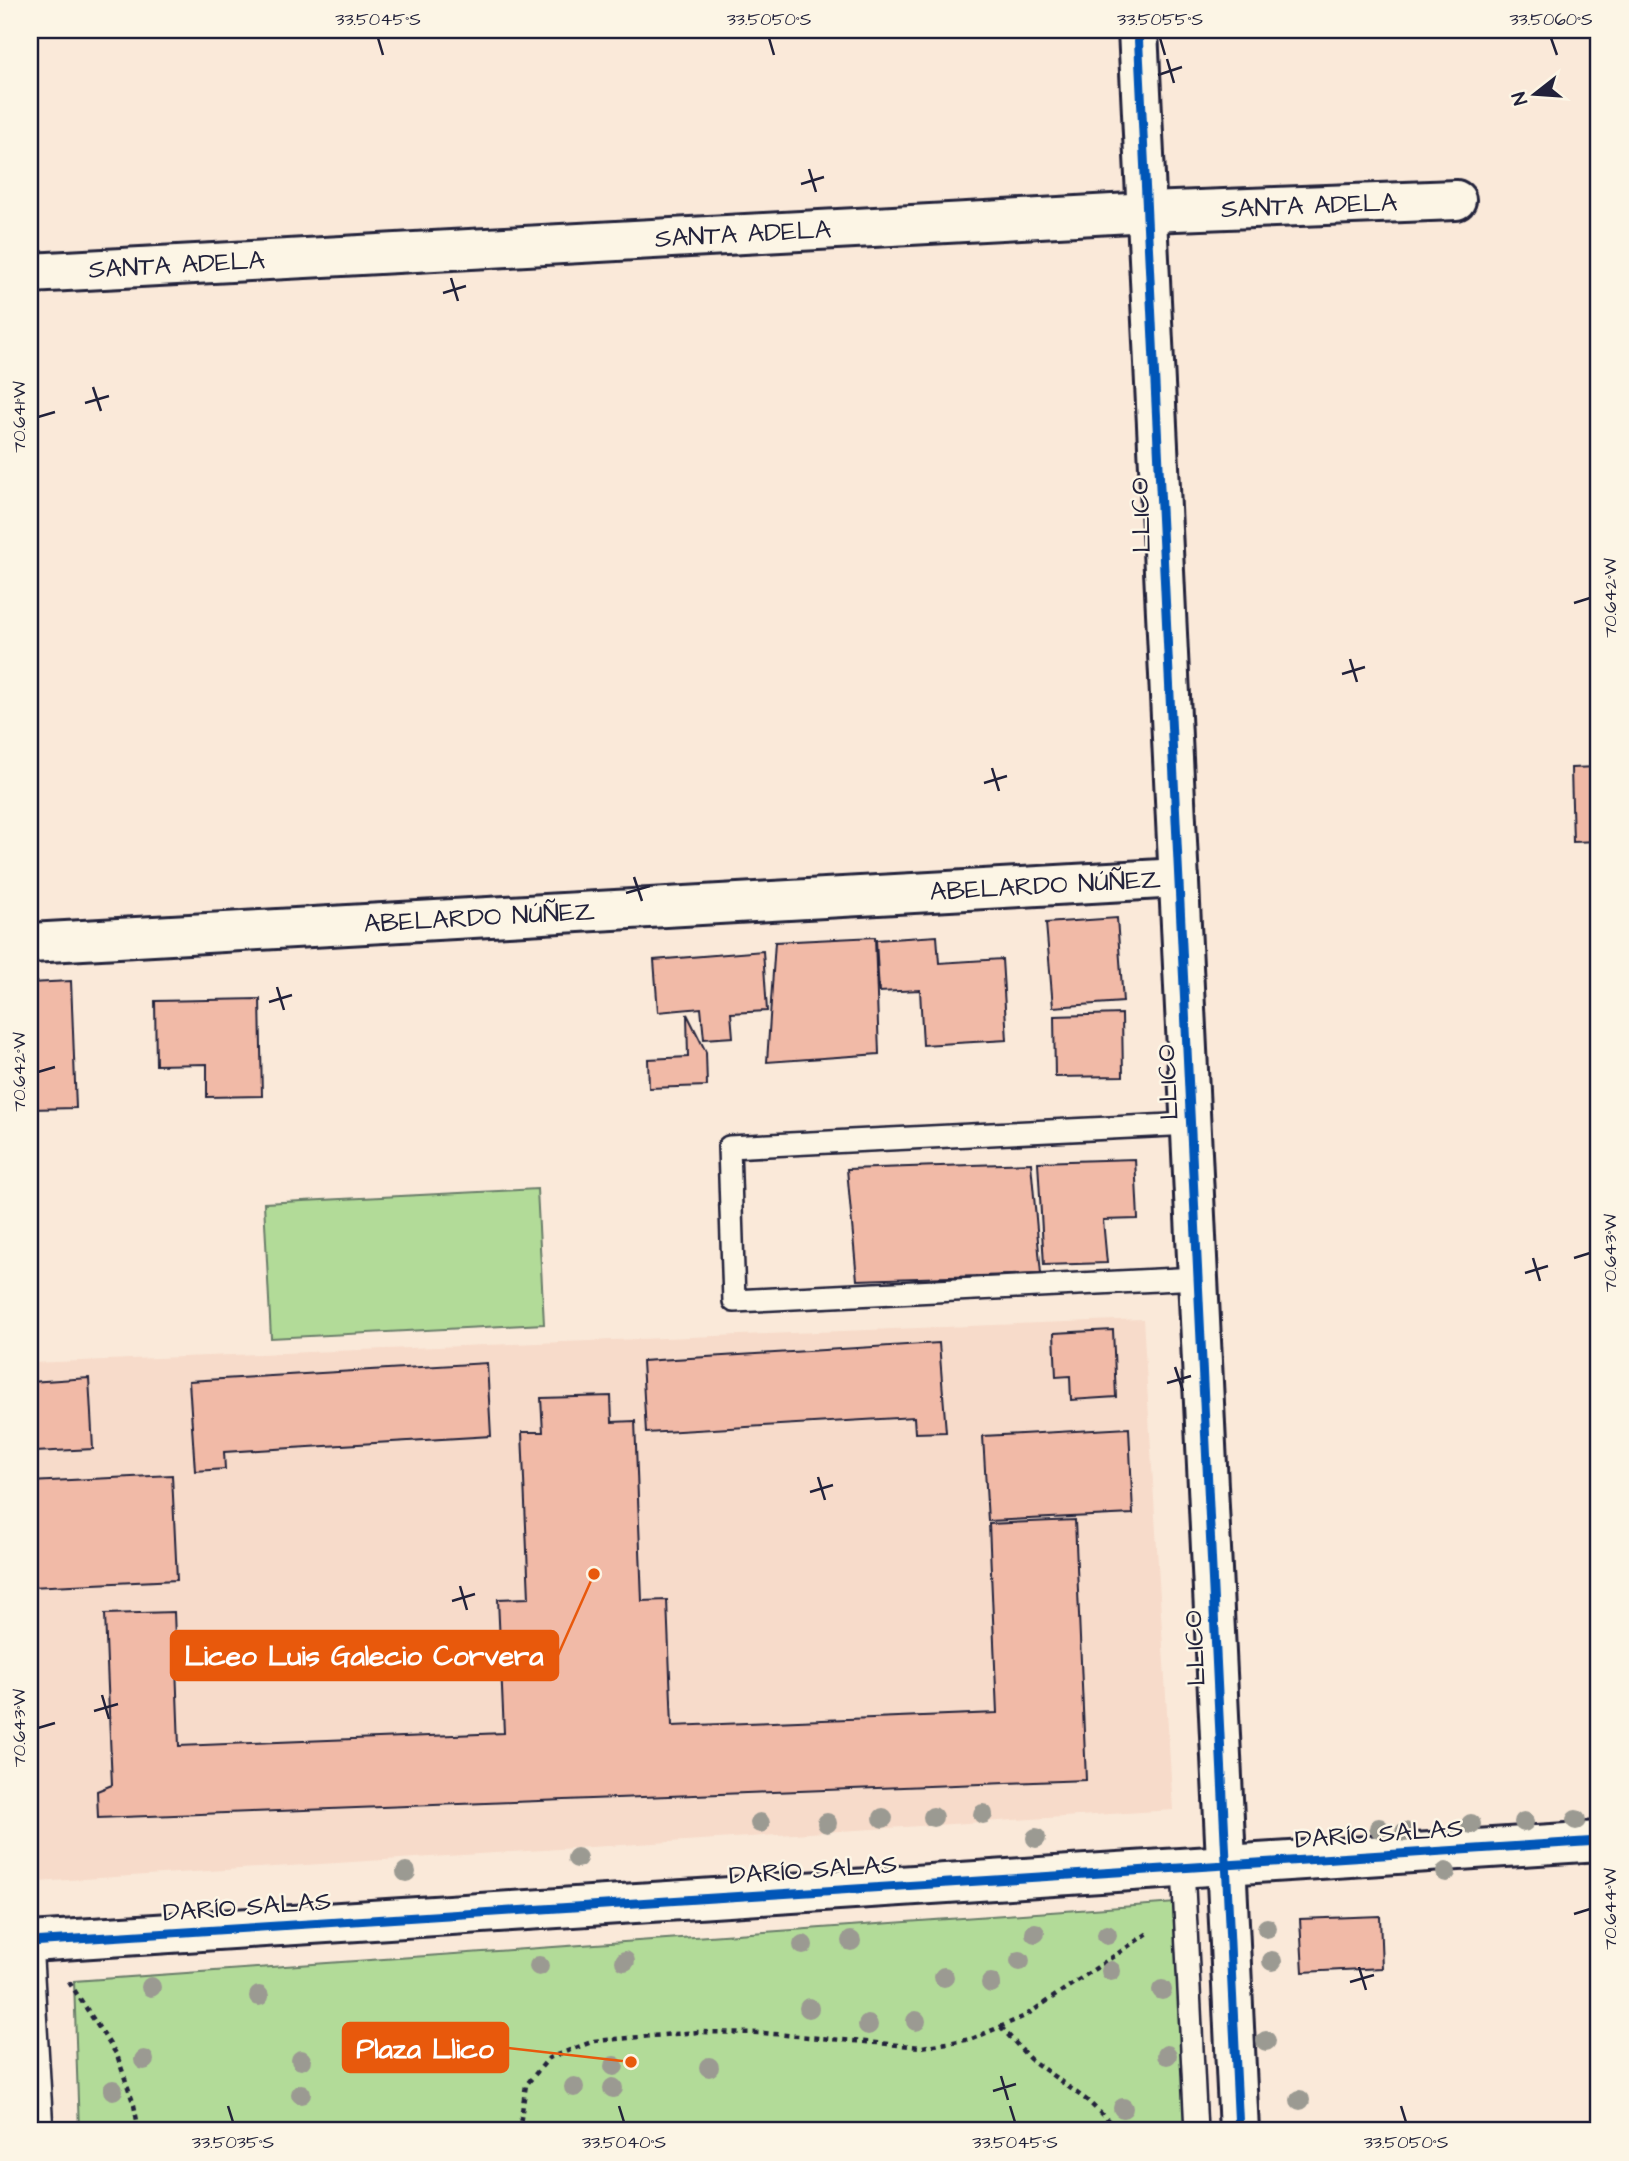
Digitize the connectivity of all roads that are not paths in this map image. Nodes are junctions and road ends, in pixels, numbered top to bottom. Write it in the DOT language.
graph roads {
  1 [pos="1138,30"];
  2 [pos="1456,201"];
  3 [pos="1149,212"];
  4 [pos="30,273"];
  5 [pos="1179,878"];
  6 [pos="30,943"];
  7 [pos="1191,1124"];
  8 [pos="1198,1278"];
  9 [pos="1599,1840"];
  10 [pos="1226,1865"];
  11 [pos="1184,1867"];
  12 [pos="31,1942"];
  13 [pos="41,2131"];
  14 [pos="1196,2131"];
  15 [pos="1239,2131"];
  1 -- 3 [label="street, LLICO"];
  2 -- 3 [label="street, SANTA ADELA"];
  3 -- 4 [label="street, SANTA ADELA"];
  3 -- 5 [label="street, LLICO"];
  5 -- 6 [label="street, ABELARDO NÚÑEZ"];
  5 -- 7 [label="street, LLICO"];
  7 -- 8 [label="street, LLICO"];
  7 -- 8 [label="lane"];
  8 -- 10 [label="street, LLICO"];
  9 -- 10 [label="street, DARÍO SALAS"];
  10 -- 11 [label="street, DARÍO SALAS"];
  10 -- 15 [label="street, LLICO"];
  11 -- 12 [label="street, DARÍO SALAS"];
  11 -- 14 [label="lane"];
  12 -- 13 [label="lane"];
}
